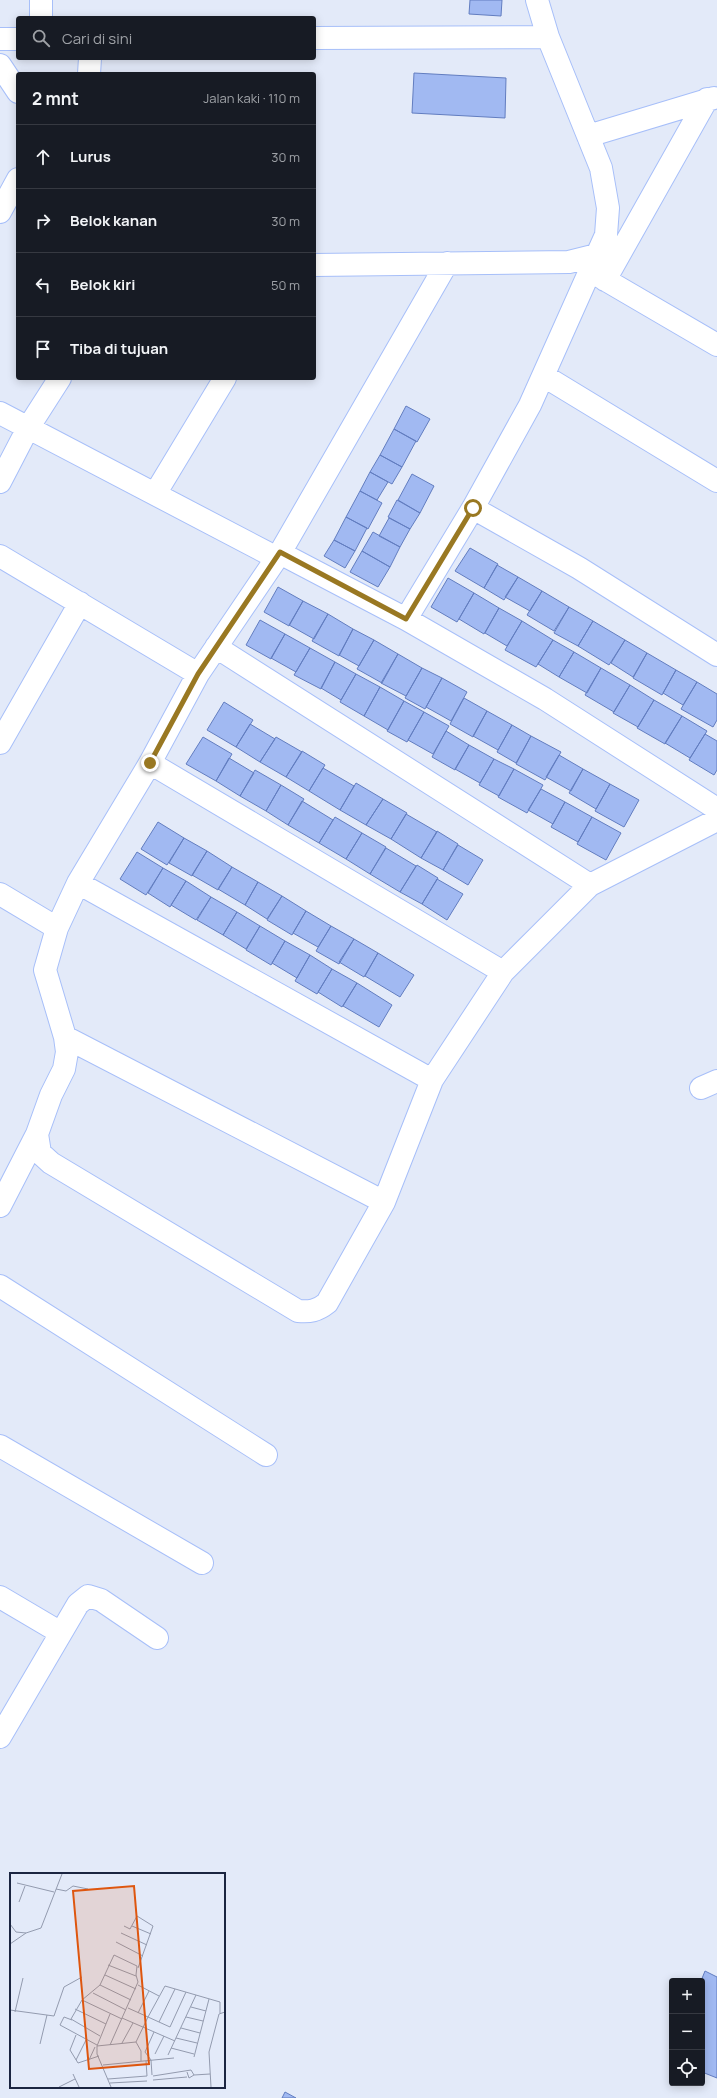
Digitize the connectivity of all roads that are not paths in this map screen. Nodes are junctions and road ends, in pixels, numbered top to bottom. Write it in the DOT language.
graph roads {
  1 [pos="41,0"];
  2 [pos="537,0"];
  3 [pos="42,16"];
  4 [pos="548,37"];
  5 [pos="316,38"];
  6 [pos="0,39"];
  7 [pos="16,39"];
  8 [pos="90,60"];
  9 [pos="0,65"];
  10 [pos="89,72"];
  11 [pos="16,89"];
  12 [pos="712,98"];
  13 [pos="588,136"];
  14 [pos="16,183"];
  15 [pos="0,212"];
  16 [pos="447,264"];
  17 [pos="316,265"];
  18 [pos="598,269"];
  19 [pos="716,343"];
  20 [pos="544,376"];
  21 [pos="59,380"];
  22 [pos="225,380"];
  23 [pos="0,413"];
  24 [pos="28,428"];
  25 [pos="717,481"];
  26 [pos="0,482"];
  27 [pos="155,494"];
  28 [pos="473,508"];
  29 [pos="279,555"];
  30 [pos="0,556"];
  31 [pos="80,603"];
  32 [pos="406,619"];
  33 [pos="216,647"];
  34 [pos="717,654"];
  35 [pos="198,674"];
  36 [pos="0,743"];
  37 [pos="150,763"];
  38 [pos="717,809"];
  39 [pos="717,820"];
  40 [pos="78,883"];
  41 [pos="590,886"];
  42 [pos="0,894"];
  43 [pos="57,928"];
  44 [pos="503,972"];
  45 [pos="65,1037"];
  46 [pos="432,1080"];
  47 [pos="37,1134"];
  48 [pos="384,1202"];
  49 [pos="0,1206"];
  50 [pos="0,1286"];
  51 [pos="0,1446"];
  52 [pos="266,1455"];
  53 [pos="202,1563"];
  54 [pos="0,1597"];
  55 [pos="62,1633"];
  56 [pos="157,1638"];
  57 [pos="0,1737"];
  1 -- 3 [label="street"];
  2 -- 4 [label="street"];
  4 -- 5 [label="street"];
  4 -- 13 [label="street"];
  6 -- 7 [label="street"];
  8 -- 10 [label="street"];
  9 -- 11 [label="street"];
  12 -- 13 [label="street"];
  12 -- 18 [label="street"];
  13 -- 18 [label="street"];
  14 -- 15 [label="street"];
  16 -- 17 [label="street"];
  16 -- 18 [label="street"];
  16 -- 29 [label="street"];
  18 -- 19 [label="street"];
  18 -- 20 [label="street"];
  20 -- 25 [label="street"];
  20 -- 28 [label="street"];
  21 -- 24 [label="street"];
  22 -- 27 [label="street"];
  23 -- 24 [label="street"];
  24 -- 26 [label="street"];
  24 -- 27 [label="street"];
  27 -- 29 [label="street"];
  28 -- 32 [label="street"];
  28 -- 34 [label="street"];
  29 -- 32 [label="street"];
  29 -- 33 [label="street"];
  30 -- 31 [label="street"];
  31 -- 35 [label="street"];
  31 -- 36 [label="street"];
  32 -- 38 [label="street"];
  33 -- 35 [label="street"];
  33 -- 41 [label="street"];
  35 -- 37 [label="street"];
  37 -- 40 [label="street"];
  37 -- 44 [label="street"];
  39 -- 41 [label="street"];
  40 -- 43 [label="street"];
  40 -- 46 [label="street"];
  41 -- 44 [label="street"];
  42 -- 43 [label="street"];
  43 -- 45 [label="street"];
  44 -- 46 [label="street"];
  45 -- 47 [label="street"];
  45 -- 48 [label="street"];
  46 -- 48 [label="street"];
  47 -- 48 [label="street"];
  47 -- 49 [label="street"];
  50 -- 52 [label="street"];
  51 -- 53 [label="street"];
  54 -- 55 [label="street"];
  55 -- 56 [label="street"];
  55 -- 57 [label="street"];
}
